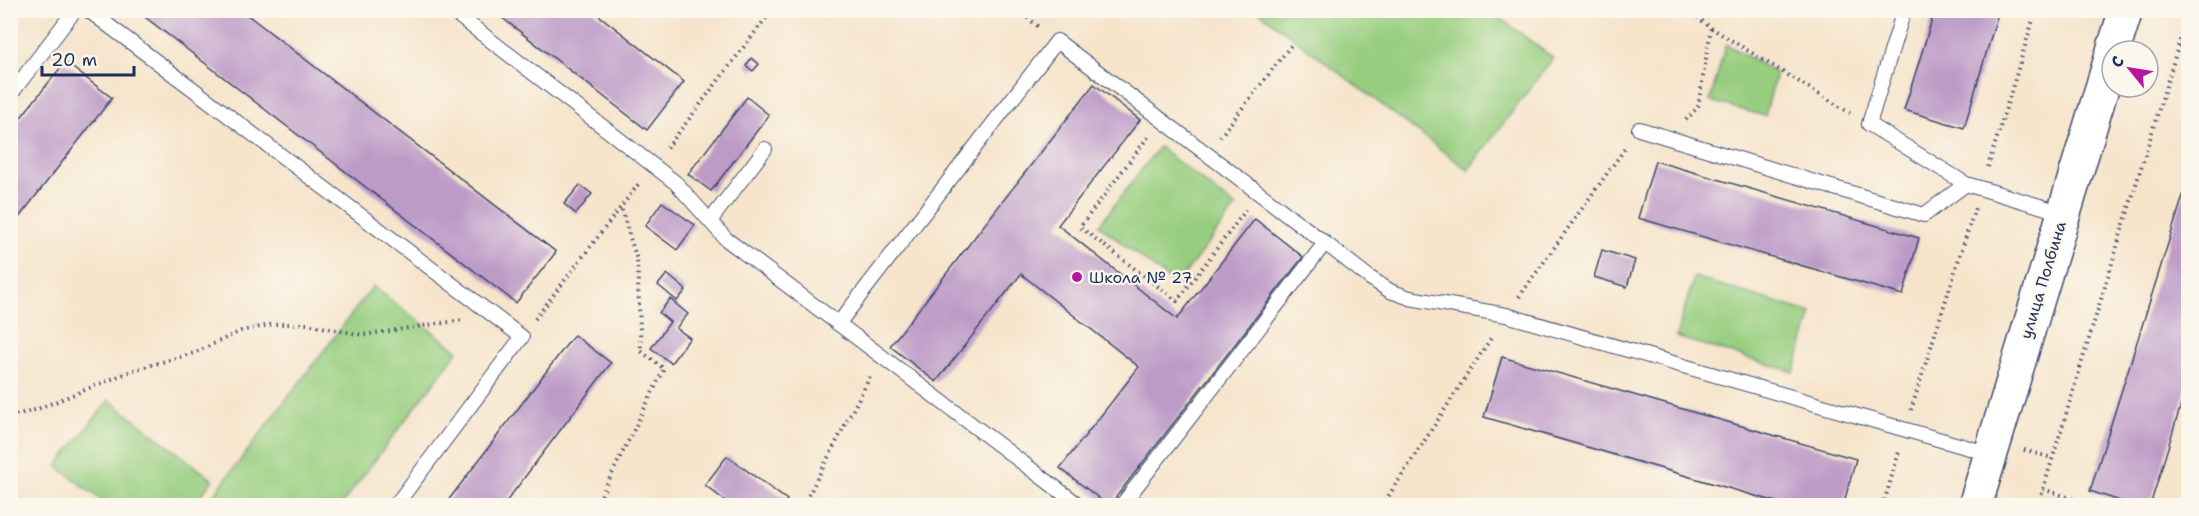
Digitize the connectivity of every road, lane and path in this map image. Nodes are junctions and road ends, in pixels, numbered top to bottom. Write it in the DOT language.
graph roads {
  1 [pos="75,10"];
  2 [pos="88,10"];
  3 [pos="451,10"];
  4 [pos="1689,10"];
  5 [pos="1905,10"];
  6 [pos="2036,10"];
  7 [pos="2126,10"];
  8 [pos="2188,14"];
  9 [pos="1712,28"];
  10 [pos="2117,39"];
  11 [pos="1292,44"];
  12 [pos="10,94"];
  13 [pos="2100,95"];
  14 [pos="1695,109"];
  15 [pos="1161,119"];
  16 [pos="1869,124"];
  17 [pos="1639,129"];
  18 [pos="765,149"];
  19 [pos="1206,154"];
  20 [pos="1966,184"];
  21 [pos="1982,189"];
  22 [pos="1258,193"];
  23 [pos="621,207"];
  24 [pos="2063,213"];
  25 [pos="711,221"];
  26 [pos="1325,243"];
  27 [pos="494,316"];
  28 [pos="838,324"];
  29 [pos="881,356"];
  30 [pos="10,416"];
  31 [pos="1906,429"];
  32 [pos="1990,454"];
  33 [pos="2043,489"];
  34 [pos="395,506"];
  35 [pos="596,506"];
  36 [pos="802,506"];
  37 [pos="1080,506"];
  38 [pos="1121,506"];
  39 [pos="1883,506"];
  40 [pos="1975,506"];
  41 [pos="2038,506"];
  42 [pos="2095,506"];
  1 -- 12 [label="lane"];
  2 -- 27 [label="lane"];
  3 -- 25 [label="lane"];
  4 -- 9 [label="path"];
  5 -- 16 [label="lane"];
  6 -- 21 [label="path"];
  7 -- 10 [label="street, улица Полбина"];
  8 -- 33 [label="path"];
  9 -- 14 [label="path"];
  9 -- 16 [label="path"];
  11 -- 19 [label="path"];
  13 -- 24 [label="street, улица Полбина"];
  15 -- 19 [label="lane"];
  15 -- 22 [label="path"];
  15 -- 28 [label="lane"];
  16 -- 20 [label="lane"];
  17 -- 20 [label="lane"];
  18 -- 25 [label="lane"];
  19 -- 22 [label="lane"];
  20 -- 21 [label="lane"];
  21 -- 24 [label="lane"];
  21 -- 31 [label="path"];
  22 -- 26 [label="lane"];
  23 -- 35 [label="path"];
  24 -- 32 [label="street, улица Полбина"];
  25 -- 28 [label="lane"];
  26 -- 31 [label="lane"];
  26 -- 38 [label="lane"];
  27 -- 30 [label="path"];
  27 -- 34 [label="lane"];
  28 -- 29 [label="lane"];
  29 -- 36 [label="path"];
  29 -- 37 [label="lane"];
  31 -- 32 [label="lane"];
  31 -- 39 [label="path"];
  32 -- 40 [label="street, улица Полбина"];
  33 -- 41 [label="path"];
  33 -- 42 [label="path"];
}
